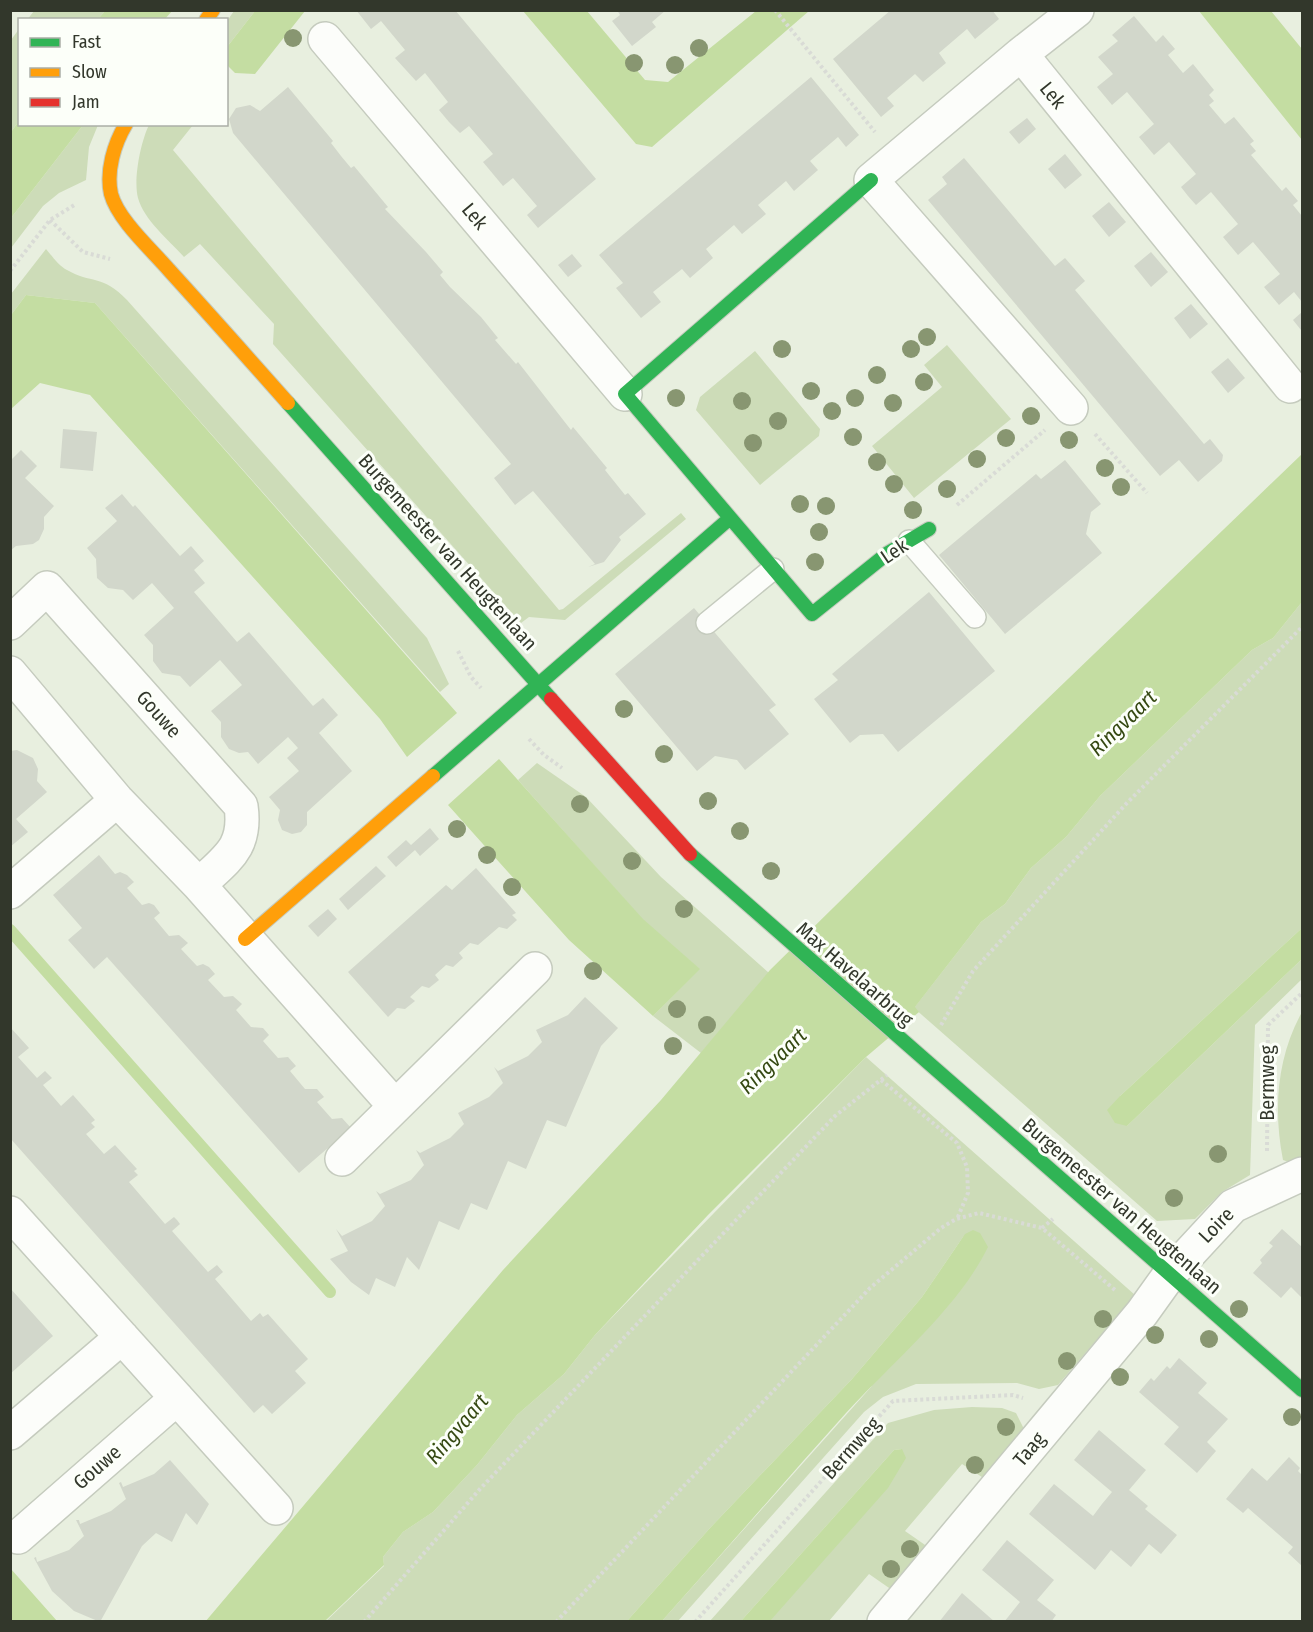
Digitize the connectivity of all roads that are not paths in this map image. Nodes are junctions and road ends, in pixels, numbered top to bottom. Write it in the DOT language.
graph roads {
  1 [pos="1077,10"];
  2 [pos="325,39"];
  3 [pos="1020,54"];
  4 [pos="125,126"];
  5 [pos="871,180"];
  6 [pos="1290,386"];
  7 [pos="625,394"];
  8 [pos="1071,408"];
  9 [pos="729,519"];
  10 [pos="929,529"];
  11 [pos="909,541"];
  12 [pos="772,569"];
  13 [pos="973,618"];
  14 [pos="707,622"];
  15 [pos="10,623"];
  16 [pos="10,674"];
  17 [pos="539,682"];
  18 [pos="117,800"];
  19 [pos="199,885"];
  20 [pos="10,892"];
  21 [pos="769,925"];
  22 [pos="245,939"];
  23 [pos="535,969"];
  24 [pos="915,1053"];
  25 [pos="394,1105"];
  26 [pos="342,1159"];
  27 [pos="1302,1174"];
  28 [pos="10,1213"];
  29 [pos="1170,1274"];
  30 [pos="122,1337"];
  31 [pos="1302,1390"];
  32 [pos="177,1398"];
  33 [pos="10,1433"];
  34 [pos="276,1508"];
  35 [pos="18,1537"];
  36 [pos="884,1622"];
  1 -- 3 [label="street"];
  2 -- 7 [label="street, Lek"];
  3 -- 5 [label="street"];
  3 -- 6 [label="street, Lek"];
  4 -- 17 [label="street, Burgemeester van Heugtenlaan"];
  5 -- 7 [label="street"];
  5 -- 8 [label="street"];
  7 -- 9 [label="street, Lek"];
  9 -- 12 [label="street, Lek"];
  9 -- 17 [label="street"];
  10 -- 11 [label="street, Lek"];
  11 -- 12 [label="street, Lek"];
  11 -- 13 [label="lane"];
  12 -- 14 [label="lane"];
  15 -- 19 [label="street, Gouwe"];
  16 -- 18 [label="street"];
  17 -- 21 [label="street, Burgemeester van Heugtenlaan"];
  17 -- 22 [label="street"];
  18 -- 19 [label="street"];
  18 -- 20 [label="street"];
  19 -- 22 [label="street"];
  21 -- 24 [label="street, Max Havelaarbrug"];
  22 -- 25 [label="street"];
  23 -- 25 [label="street"];
  24 -- 29 [label="street, Burgemeester van Heugtenlaan"];
  25 -- 26 [label="street"];
  27 -- 29 [label="street, Loire"];
  28 -- 30 [label="street"];
  29 -- 31 [label="street, Burgemeester van Heugtenlaan"];
  29 -- 36 [label="street, Taag"];
  30 -- 32 [label="street"];
  30 -- 33 [label="street"];
  32 -- 34 [label="street"];
  32 -- 35 [label="street, Gouwe"];
}
